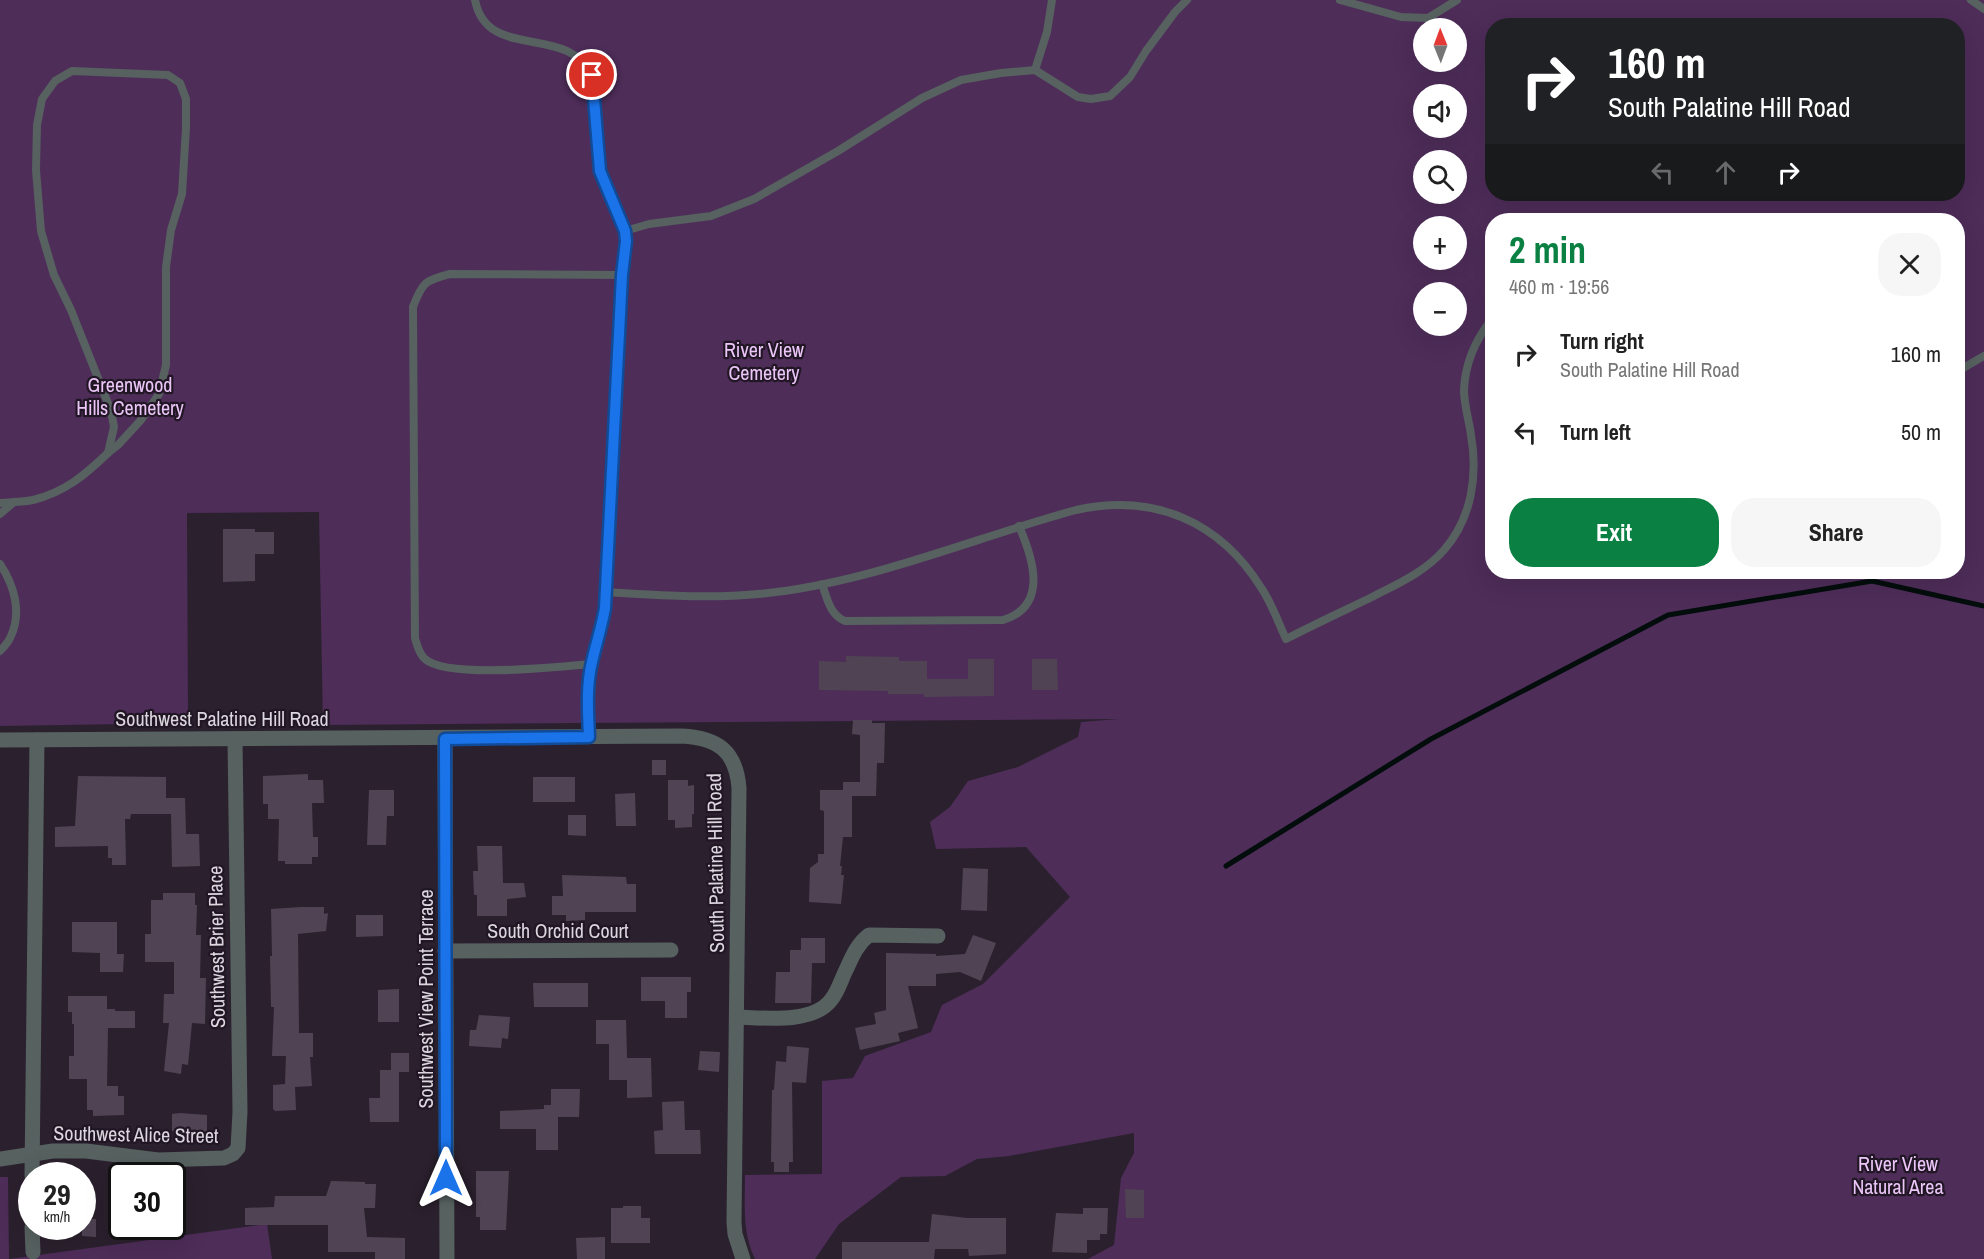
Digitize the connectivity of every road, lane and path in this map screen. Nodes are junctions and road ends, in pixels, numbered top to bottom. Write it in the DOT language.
graph roads {
  1 [pos="475,0"];
  2 [pos="1052,0"];
  3 [pos="1187,0"];
  4 [pos="1340,0"];
  5 [pos="1457,0"];
  6 [pos="1971,0"];
  7 [pos="1984,9"];
  8 [pos="1035,70"];
  9 [pos="625,231"];
  10 [pos="622,275"];
  11 [pos="1485,329"];
  12 [pos="1984,356"];
  13 [pos="1965,367"];
  14 [pos="108,453"];
  15 [pos="14,502"];
  16 [pos="0,503"];
  17 [pos="0,514"];
  18 [pos="1019,526"];
  19 [pos="0,564"];
  20 [pos="822,584"];
  21 [pos="606,592"];
  22 [pos="0,651"];
  23 [pos="591,664"];
  24 [pos="589,737"];
  25 [pos="235,739"];
  26 [pos="445,739"];
  27 [pos="0,740"];
  28 [pos="37,740"];
  29 [pos="938,936"];
  30 [pos="671,950"];
  31 [pos="445,951"];
  32 [pos="737,1017"];
  33 [pos="31,1154"];
  34 [pos="234,1154"];
  35 [pos="0,1159"];
  36 [pos="31,1162"];
  37 [pos="33,1240"];
  38 [pos="33,1252"];
  39 [pos="447,1259"];
  40 [pos="743,1259"];
  1 -- 9 [label="lane"];
  2 -- 8 [label="lane"];
  3 -- 8 [label="lane"];
  4 -- 5 [label="lane"];
  6 -- 7 [label="lane"];
  8 -- 9 [label="lane"];
  9 -- 10 [label="lane"];
  10 -- 21 [label="lane"];
  10 -- 23 [label="lane"];
  11 -- 18 [label="lane"];
  12 -- 13 [label="lane"];
  14 -- 14 [label="lane"];
  14 -- 15 [label="lane"];
  15 -- 16 [label="lane"];
  15 -- 17 [label="lane"];
  18 -- 20 [label="lane"];
  18 -- 20 [label="lane"];
  19 -- 22 [label="lane"];
  20 -- 21 [label="lane"];
  21 -- 23 [label="lane"];
  23 -- 24 [label="lane"];
  24 -- 26 [label="street, South Palatine Hill Road"];
  24 -- 32 [label="street, South Palatine Hill Road"];
  25 -- 26 [label="street, Southwest Palatine Hill Road"];
  25 -- 28 [label="street, Southwest Palatine Hill Road"];
  25 -- 34 [label="street, Southwest Brier Place"];
  26 -- 31 [label="street, Southwest View Point Terrace"];
  27 -- 28 [label="street, Southwest Palatine Hill Road"];
  28 -- 33 [label="street"];
  29 -- 32 [label="street"];
  30 -- 31 [label="street, South Orchid Court"];
  31 -- 39 [label="street, Southwest View Point Terrace"];
  32 -- 40 [label="street, South Palatine Hill Road"];
  33 -- 34 [label="street, Southwest Alice Street"];
  33 -- 35 [label="street, Southwest Alice Street"];
  33 -- 36 [label="street"];
  37 -- 38 [label="street"];
}
